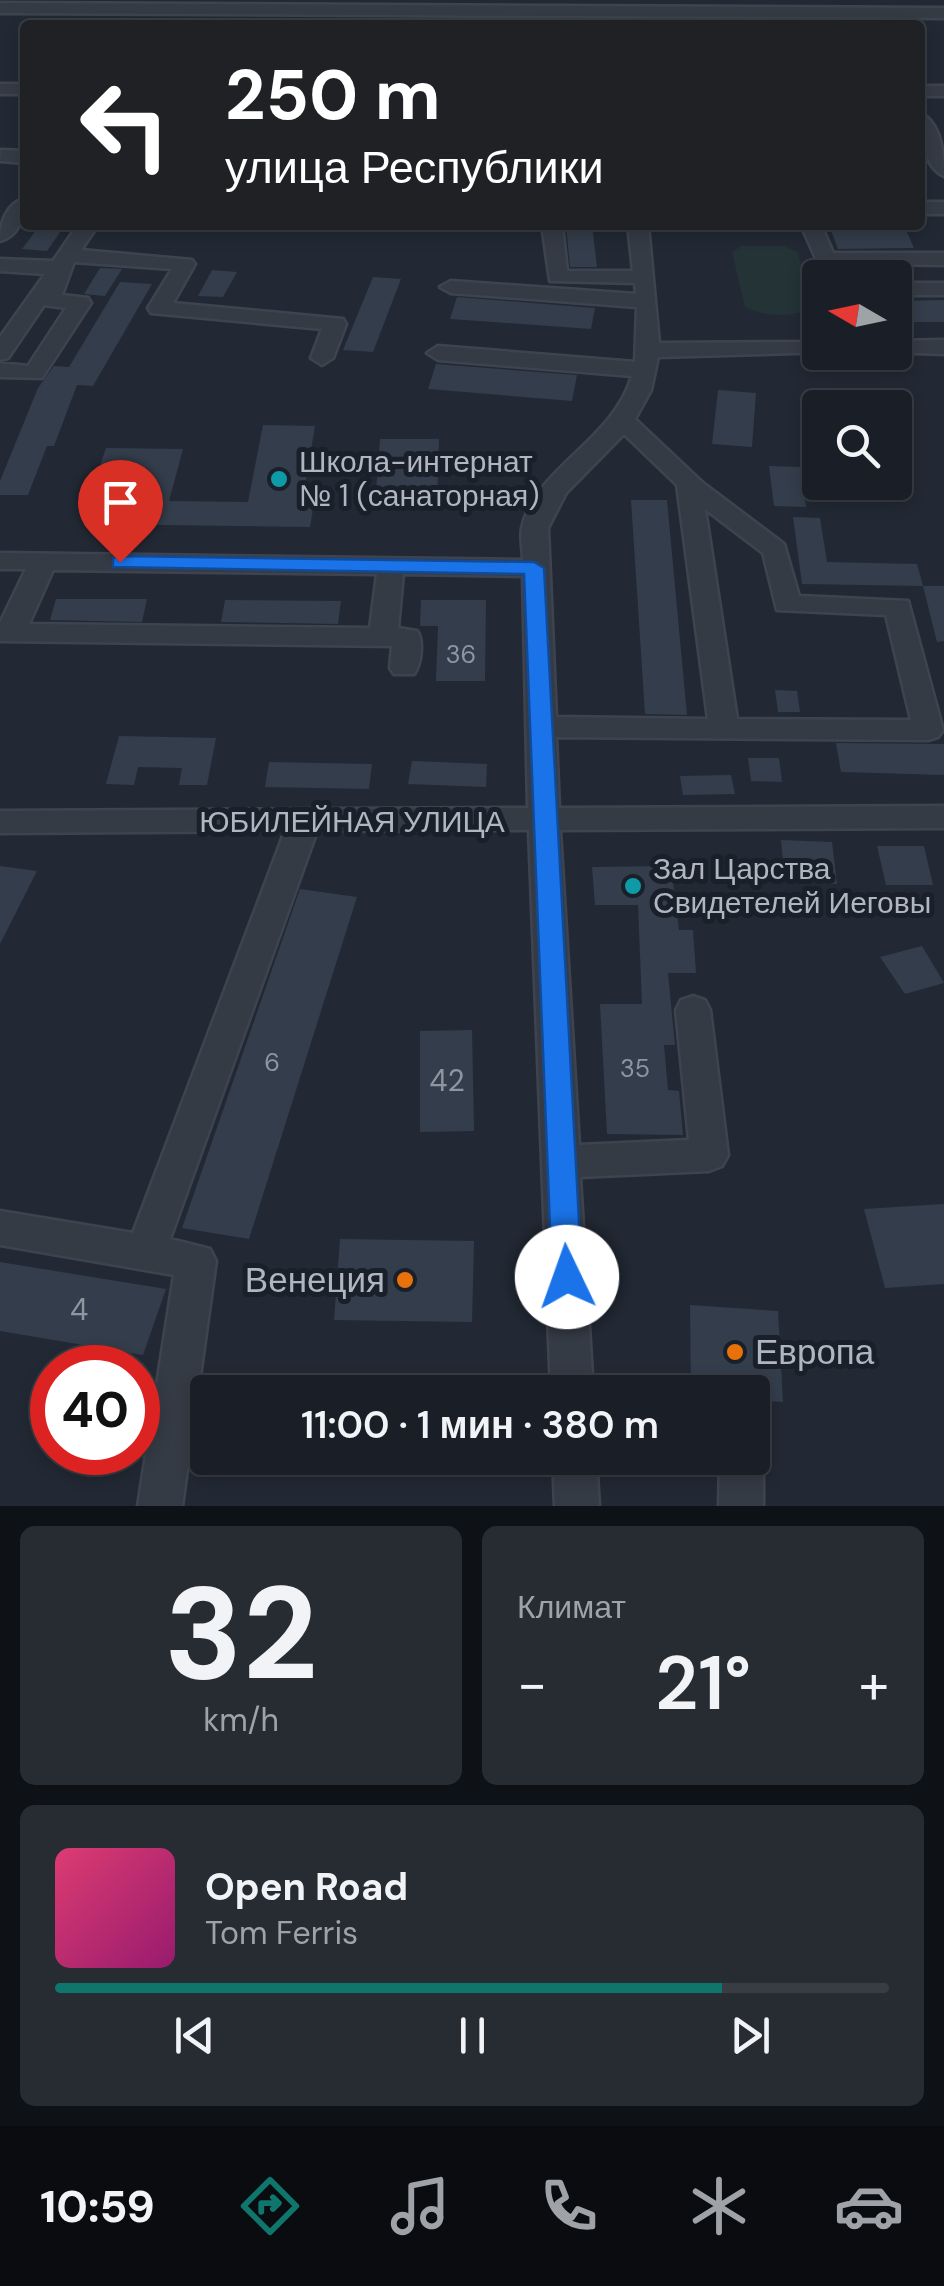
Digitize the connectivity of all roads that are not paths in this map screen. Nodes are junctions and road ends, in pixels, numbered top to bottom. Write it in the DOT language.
graph roads {
  1 [pos="115,4"];
  2 [pos="394,5"];
  3 [pos="0,8"];
  4 [pos="639,12"];
  5 [pos="879,13"];
  6 [pos="944,13"];
  7 [pos="925,131"];
  8 [pos="937,163"];
  9 [pos="20,210"];
  10 [pos="85,230"];
  11 [pos="552,230"];
  12 [pos="639,230"];
  13 [pos="813,230"];
  14 [pos="0,235"];
  15 [pos="944,258"];
  16 [pos="63,262"];
  17 [pos="0,265"];
  18 [pos="451,287"];
  19 [pos="645,289"];
  20 [pos="912,289"];
  21 [pos="944,289"];
  22 [pos="944,347"];
  23 [pos="912,348"];
  24 [pos="802,350"];
  25 [pos="0,353"];
  26 [pos="438,354"];
  27 [pos="322,358"];
  28 [pos="649,360"];
  29 [pos="0,370"];
  30 [pos="622,419"];
  31 [pos="689,483"];
  32 [pos="0,560"];
  33 [pos="43,561"];
  34 [pos="390,566"];
  35 [pos="534,568"];
  36 [pos="6,632"];
  37 [pos="383,637"];
  38 [pos="404,668"];
  39 [pos="541,726"];
  40 [pos="724,728"];
  41 [pos="944,816"];
  42 [pos="544,820"];
  43 [pos="0,822"];
  44 [pos="304,823"];
  45 [pos="694,1010"];
  46 [pos="562,1162"];
  47 [pos="0,1228"];
  48 [pos="145,1253"];
  49 [pos="571,1375"];
  50 [pos="576,1475"];
  51 [pos="741,1475"];
  52 [pos="160,1506"];
  53 [pos="577,1506"];
  54 [pos="742,1506"];
  1 -- 2 [label="street"];
  1 -- 3 [label="street"];
  2 -- 4 [label="street"];
  4 -- 5 [label="street"];
  5 -- 6 [label="street"];
  7 -- 8 [label="street"];
  9 -- 14 [label="street"];
  10 -- 16 [label="street"];
  11 -- 19 [label="street"];
  12 -- 19 [label="street"];
  13 -- 15 [label="street"];
  16 -- 17 [label="street"];
  16 -- 25 [label="street"];
  16 -- 27 [label="street"];
  16 -- 29 [label="street"];
  18 -- 19 [label="street"];
  19 -- 28 [label="street"];
  20 -- 21 [label="street"];
  22 -- 23 [label="street"];
  24 -- 28 [label="street"];
  26 -- 28 [label="street"];
  28 -- 30 [label="street"];
  30 -- 31 [label="street"];
  30 -- 35 [label="street"];
  31 -- 40 [label="street"];
  31 -- 40 [label="street"];
  32 -- 33 [label="street"];
  33 -- 34 [label="street"];
  33 -- 36 [label="street"];
  34 -- 35 [label="street"];
  34 -- 37 [label="street"];
  35 -- 39 [label="street"];
  36 -- 37 [label="street"];
  37 -- 38 [label="street"];
  39 -- 40 [label="street"];
  39 -- 42 [label="street"];
  41 -- 42 [label="street, ЮБИЛЕЙНАЯ УЛИЦА"];
  42 -- 44 [label="street, ЮБИЛЕЙНАЯ УЛИЦА"];
  42 -- 46 [label="street"];
  43 -- 44 [label="street, ЮБИЛЕЙНАЯ УЛИЦА"];
  44 -- 48 [label="street"];
  45 -- 46 [label="street"];
  46 -- 49 [label="street"];
  47 -- 48 [label="street"];
  48 -- 52 [label="street"];
  50 -- 53 [label="street"];
  51 -- 54 [label="street"];
}
